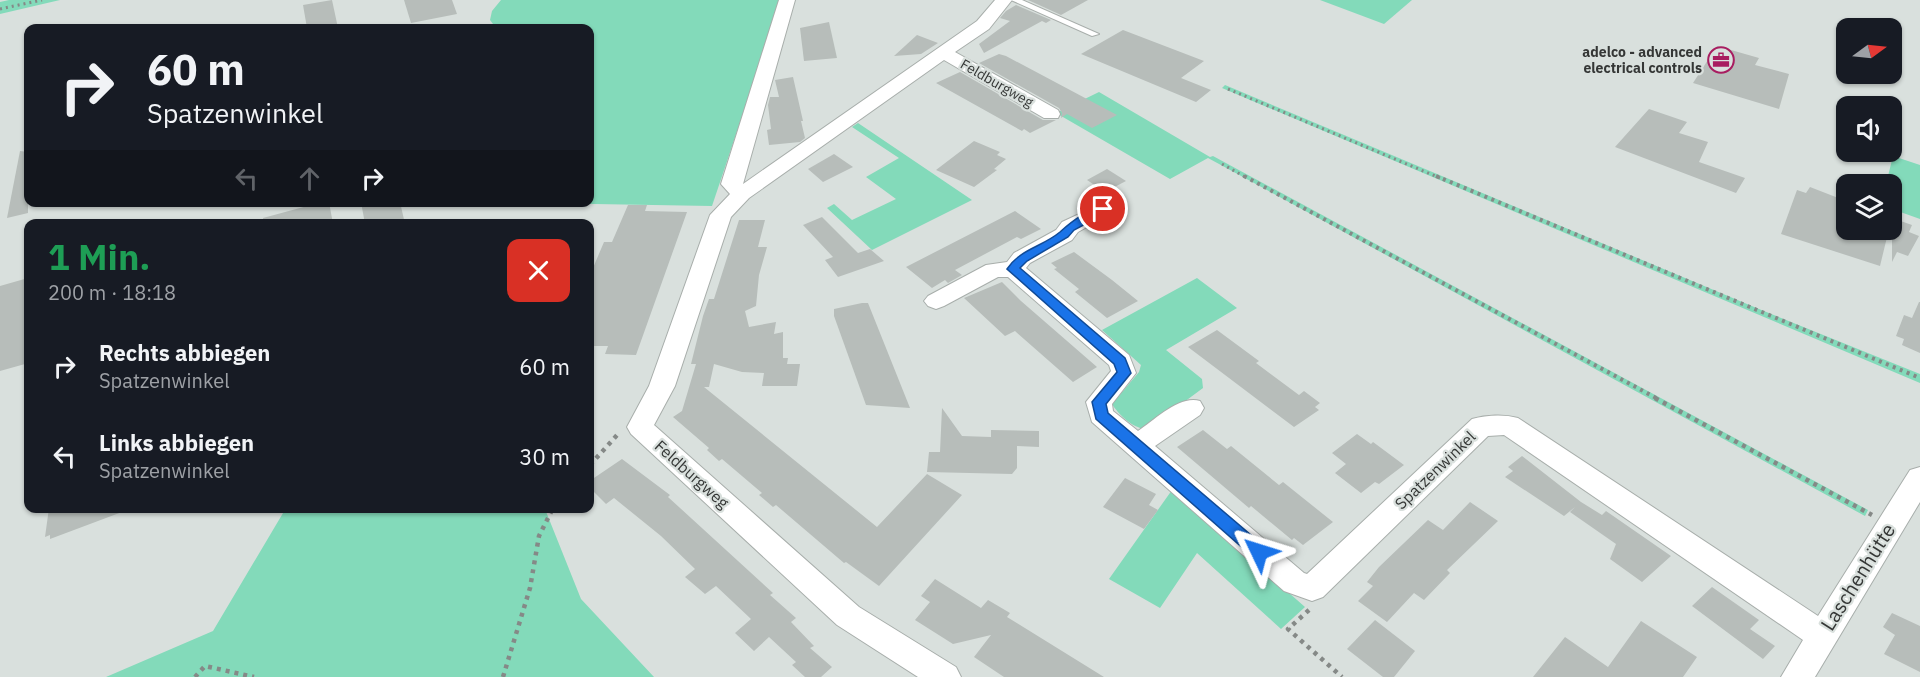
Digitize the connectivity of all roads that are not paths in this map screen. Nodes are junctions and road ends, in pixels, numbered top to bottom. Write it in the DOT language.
graph roads {
  1 [pos="787,0"];
  2 [pos="1004,0"];
  3 [pos="1015,0"];
  4 [pos="1095,34"];
  5 [pos="944,53"];
  6 [pos="1050,114"];
  7 [pos="741,195"];
  8 [pos="1103,209"];
  9 [pos="1013,269"];
  10 [pos="936,301"];
  11 [pos="1191,408"];
  12 [pos="1136,446"];
  13 [pos="1920,478"];
  14 [pos="1822,636"];
  15 [pos="945,677"];
  16 [pos="1797,677"];
  1 -- 7 [label="street"];
  2 -- 5 [label="street, Feldburgweg"];
  3 -- 4 [label="lane"];
  5 -- 6 [label="street, Feldburgweg"];
  5 -- 7 [label="street, Feldburgweg"];
  7 -- 15 [label="street, Feldburgweg"];
  8 -- 9 [label="street"];
  9 -- 10 [label="street"];
  9 -- 12 [label="street"];
  11 -- 12 [label="street"];
  12 -- 14 [label="street, Spatzenwinkel"];
  13 -- 14 [label="street, Laschenhütte"];
  14 -- 16 [label="street, Laschenhütte"];
}
